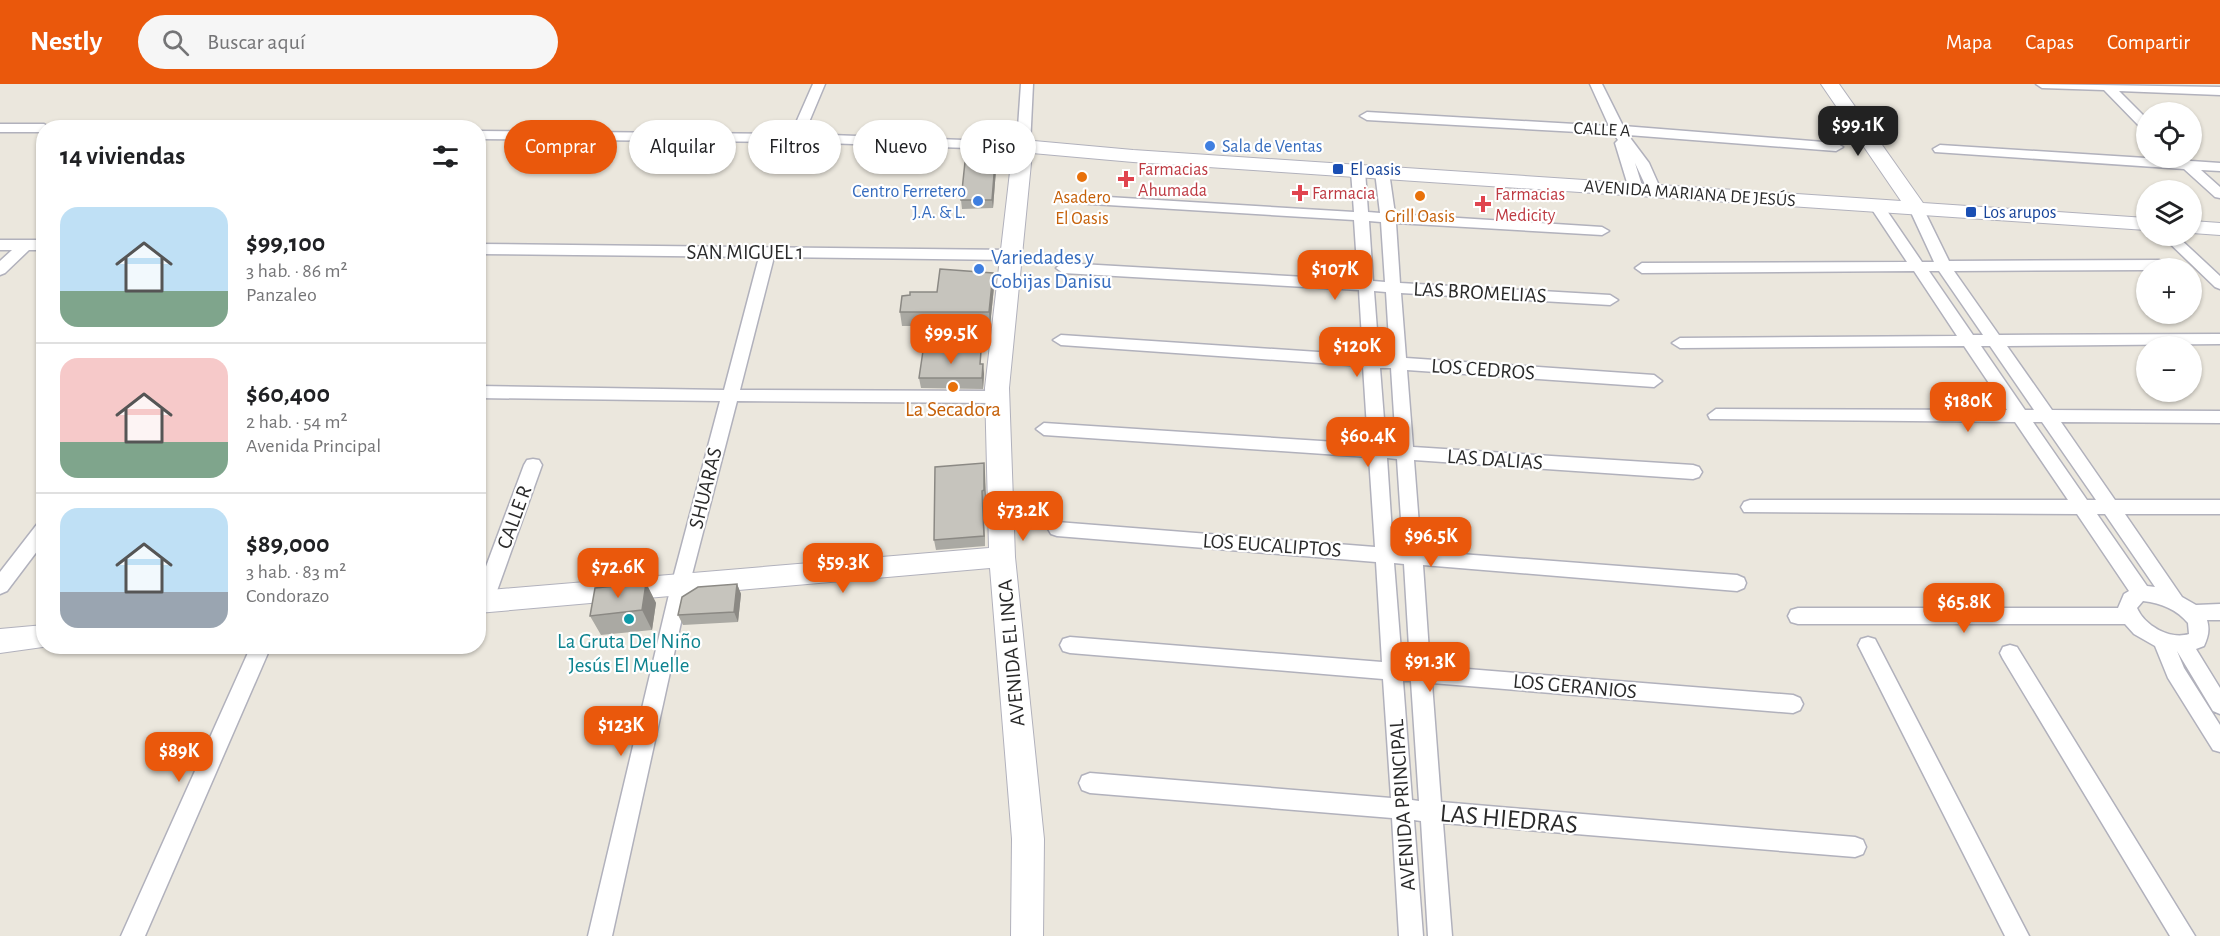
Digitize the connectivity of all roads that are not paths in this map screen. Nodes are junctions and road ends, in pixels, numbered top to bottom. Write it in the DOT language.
graph roads {
  1 [pos="819,84"];
  2 [pos="1027,84"];
  3 [pos="1596,84"];
  4 [pos="1830,84"];
  5 [pos="2042,84"];
  6 [pos="2107,86"];
  7 [pos="2220,92"];
  8 [pos="2136,115"];
  9 [pos="1367,116"];
  10 [pos="804,120"];
  11 [pos="1025,120"];
  12 [pos="0,128"];
  13 [pos="36,128"];
  14 [pos="1618,130"];
  15 [pos="486,135"];
  16 [pos="748,138"];
  17 [pos="841,140"];
  18 [pos="960,144"];
  19 [pos="1036,147"];
  20 [pos="1836,147"];
  21 [pos="1940,149"];
  22 [pos="2136,159"];
  23 [pos="2202,164"];
  24 [pos="2220,167"];
  25 [pos="2190,168"];
  26 [pos="1358,171"];
  27 [pos="1382,172"];
  28 [pos="1020,174"];
  29 [pos="1645,190"];
  30 [pos="2215,191"];
  31 [pos="1075,199"];
  32 [pos="1876,205"];
  33 [pos="2220,206"];
  34 [pos="1916,208"];
  35 [pos="1363,217"];
  36 [pos="1388,218"];
  37 [pos="2136,223"];
  38 [pos="2202,228"];
  39 [pos="2220,229"];
  40 [pos="1602,231"];
  41 [pos="0,245"];
  42 [pos="25,245"];
  43 [pos="36,245"];
  44 [pos="2180,246"];
  45 [pos="486,249"];
  46 [pos="768,252"];
  47 [pos="1012,255"];
  48 [pos="2136,265"];
  49 [pos="1918,267"];
  50 [pos="1944,267"];
  51 [pos="1063,268"];
  52 [pos="1642,268"];
  53 [pos="0,270"];
  54 [pos="2220,284"];
  55 [pos="1368,286"];
  56 [pos="1393,287"];
  57 [pos="1610,300"];
  58 [pos="2220,339"];
  59 [pos="1061,340"];
  60 [pos="1994,340"];
  61 [pos="1970,341"];
  62 [pos="1680,343"];
  63 [pos="1373,362"];
  64 [pos="1398,363"];
  65 [pos="1654,381"];
  66 [pos="486,392"];
  67 [pos="729,395"];
  68 [pos="998,397"];
  69 [pos="1716,415"];
  70 [pos="2021,416"];
  71 [pos="2050,416"];
  72 [pos="2220,417"];
  73 [pos="1044,429"];
  74 [pos="1379,451"];
  75 [pos="1405,453"];
  76 [pos="532,465"];
  77 [pos="1693,472"];
  78 [pos="1750,507"];
  79 [pos="2083,507"];
  80 [pos="2110,507"];
  81 [pos="2220,507"];
  82 [pos="1057,529"];
  83 [pos="36,539"];
  84 [pos="1386,553"];
  85 [pos="1412,555"];
  86 [pos="1002,557"];
  87 [pos="1737,583"];
  88 [pos="0,586"];
  89 [pos="680,586"];
  90 [pos="486,589"];
  91 [pos="2141,593"];
  92 [pos="486,602"];
  93 [pos="2183,607"];
  94 [pos="2220,612"];
  95 [pos="2130,615"];
  96 [pos="1798,616"];
  97 [pos="36,638"];
  98 [pos="0,641"];
  99 [pos="2163,641"];
  100 [pos="1070,645"];
  101 [pos="1868,645"];
  102 [pos="2184,645"];
  103 [pos="2010,653"];
  104 [pos="257,654"];
  105 [pos="1393,671"];
  106 [pos="1421,674"];
  107 [pos="1793,704"];
  108 [pos="2220,705"];
  109 [pos="2220,743"];
  110 [pos="1090,783"];
  111 [pos="1402,809"];
  112 [pos="1431,812"];
  113 [pos="1855,847"];
  114 [pos="133,936"];
  115 [pos="600,936"];
  116 [pos="1027,936"];
  117 [pos="1411,936"];
  118 [pos="1440,936"];
  119 [pos="2017,936"];
  120 [pos="2183,936"];
  1 -- 10 [label="street"];
  2 -- 11 [label="street, AVENIDA EL INCA"];
  3 -- 14 [label="street"];
  4 -- 34 [label="street"];
  5 -- 6 [label="street"];
  6 -- 7 [label="street"];
  6 -- 8 [label="street"];
  9 -- 14 [label="street, CALLE A"];
  12 -- 13 [label="street"];
  14 -- 20 [label="street, CALLE A"];
  14 -- 29 [label="street"];
  15 -- 16 [label="street, AVENIDA MARIANA DE JESÚS"];
  17 -- 18 [label="street, AVENIDA MARIANA DE JESÚS"];
  19 -- 26 [label="street, AVENIDA MARIANA DE JESÚS"];
  21 -- 22 [label="street"];
  23 -- 24 [label="street"];
  25 -- 30 [label="street"];
  26 -- 27 [label="street, AVENIDA MARIANA DE JESÚS"];
  26 -- 35 [label="street, AVENIDA PRINCIPAL"];
  27 -- 29 [label="street, AVENIDA MARIANA DE JESÚS"];
  27 -- 36 [label="street, AVENIDA PRINCIPAL"];
  28 -- 47 [label="street, AVENIDA EL INCA"];
  29 -- 32 [label="street, AVENIDA MARIANA DE JESÚS"];
  30 -- 33 [label="street"];
  31 -- 35 [label="street"];
  32 -- 34 [label="street, AVENIDA MARIANA DE JESÚS"];
  32 -- 49 [label="street"];
  34 -- 37 [label="street, AVENIDA MARIANA DE JESÚS"];
  34 -- 50 [label="street"];
  35 -- 36 [label="street"];
  35 -- 55 [label="street, AVENIDA PRINCIPAL"];
  36 -- 40 [label="street"];
  36 -- 56 [label="street, AVENIDA PRINCIPAL"];
  38 -- 39 [label="street"];
  41 -- 42 [label="street"];
  42 -- 43 [label="street"];
  42 -- 53 [label="street"];
  44 -- 54 [label="street"];
  45 -- 46 [label="street, SAN MIGUEL 1"];
  46 -- 47 [label="street, SAN MIGUEL 1"];
  46 -- 67 [label="street, SHUARAS"];
  47 -- 68 [label="street, AVENIDA EL INCA"];
  48 -- 50 [label="street"];
  49 -- 50 [label="street"];
  49 -- 52 [label="street"];
  49 -- 61 [label="street"];
  50 -- 60 [label="street"];
  51 -- 55 [label="street, LAS BROMELIAS"];
  55 -- 56 [label="street, LAS BROMELIAS"];
  55 -- 63 [label="street, AVENIDA PRINCIPAL"];
  56 -- 57 [label="street, LAS BROMELIAS"];
  56 -- 64 [label="street, AVENIDA PRINCIPAL"];
  58 -- 60 [label="street"];
  59 -- 63 [label="street, LOS CEDROS"];
  60 -- 61 [label="street"];
  60 -- 71 [label="street"];
  61 -- 62 [label="street"];
  61 -- 70 [label="street"];
  63 -- 64 [label="street, LOS CEDROS"];
  63 -- 74 [label="street, AVENIDA PRINCIPAL"];
  64 -- 65 [label="street, LOS CEDROS"];
  64 -- 75 [label="street, AVENIDA PRINCIPAL"];
  66 -- 67 [label="street"];
  67 -- 68 [label="street"];
  67 -- 89 [label="street, SHUARAS"];
  68 -- 86 [label="street, AVENIDA EL INCA"];
  69 -- 70 [label="street"];
  70 -- 71 [label="street"];
  70 -- 79 [label="street"];
  71 -- 72 [label="street"];
  71 -- 80 [label="street"];
  73 -- 74 [label="street, LAS DALIAS"];
  74 -- 75 [label="street, LAS DALIAS"];
  74 -- 84 [label="street, AVENIDA PRINCIPAL"];
  75 -- 77 [label="street, LAS DALIAS"];
  75 -- 85 [label="street, AVENIDA PRINCIPAL"];
  76 -- 90 [label="street, CALLE R"];
  78 -- 79 [label="street"];
  79 -- 80 [label="street"];
  79 -- 91 [label="street"];
  80 -- 81 [label="street"];
  80 -- 93 [label="street"];
  82 -- 84 [label="street, LOS EUCALIPTOS"];
  83 -- 88 [label="street"];
  84 -- 85 [label="street, LOS EUCALIPTOS"];
  84 -- 105 [label="street, AVENIDA PRINCIPAL"];
  85 -- 87 [label="street, LOS EUCALIPTOS"];
  85 -- 106 [label="street, AVENIDA PRINCIPAL"];
  86 -- 89 [label="street"];
  86 -- 116 [label="street, AVENIDA EL INCA"];
  89 -- 92 [label="street"];
  89 -- 115 [label="street, SHUARAS"];
  91 -- 93 [label="street"];
  91 -- 95 [label="street"];
  93 -- 94 [label="street"];
  93 -- 102 [label="street"];
  95 -- 96 [label="street"];
  95 -- 99 [label="street"];
  97 -- 98 [label="street"];
  99 -- 102 [label="street"];
  99 -- 109 [label="street"];
  100 -- 105 [label="street, LOS GERANIOS"];
  101 -- 119 [label="street"];
  102 -- 108 [label="street"];
  103 -- 120 [label="street"];
  104 -- 114 [label="street"];
  105 -- 106 [label="street, LOS GERANIOS"];
  105 -- 111 [label="street, AVENIDA PRINCIPAL"];
  106 -- 107 [label="street, LOS GERANIOS"];
  106 -- 112 [label="street, AVENIDA PRINCIPAL"];
  110 -- 111 [label="street, LAS HIEDRAS"];
  111 -- 112 [label="street, LAS HIEDRAS"];
  111 -- 117 [label="street, AVENIDA PRINCIPAL"];
  112 -- 113 [label="street, LAS HIEDRAS"];
  112 -- 118 [label="street, AVENIDA PRINCIPAL"];
}
